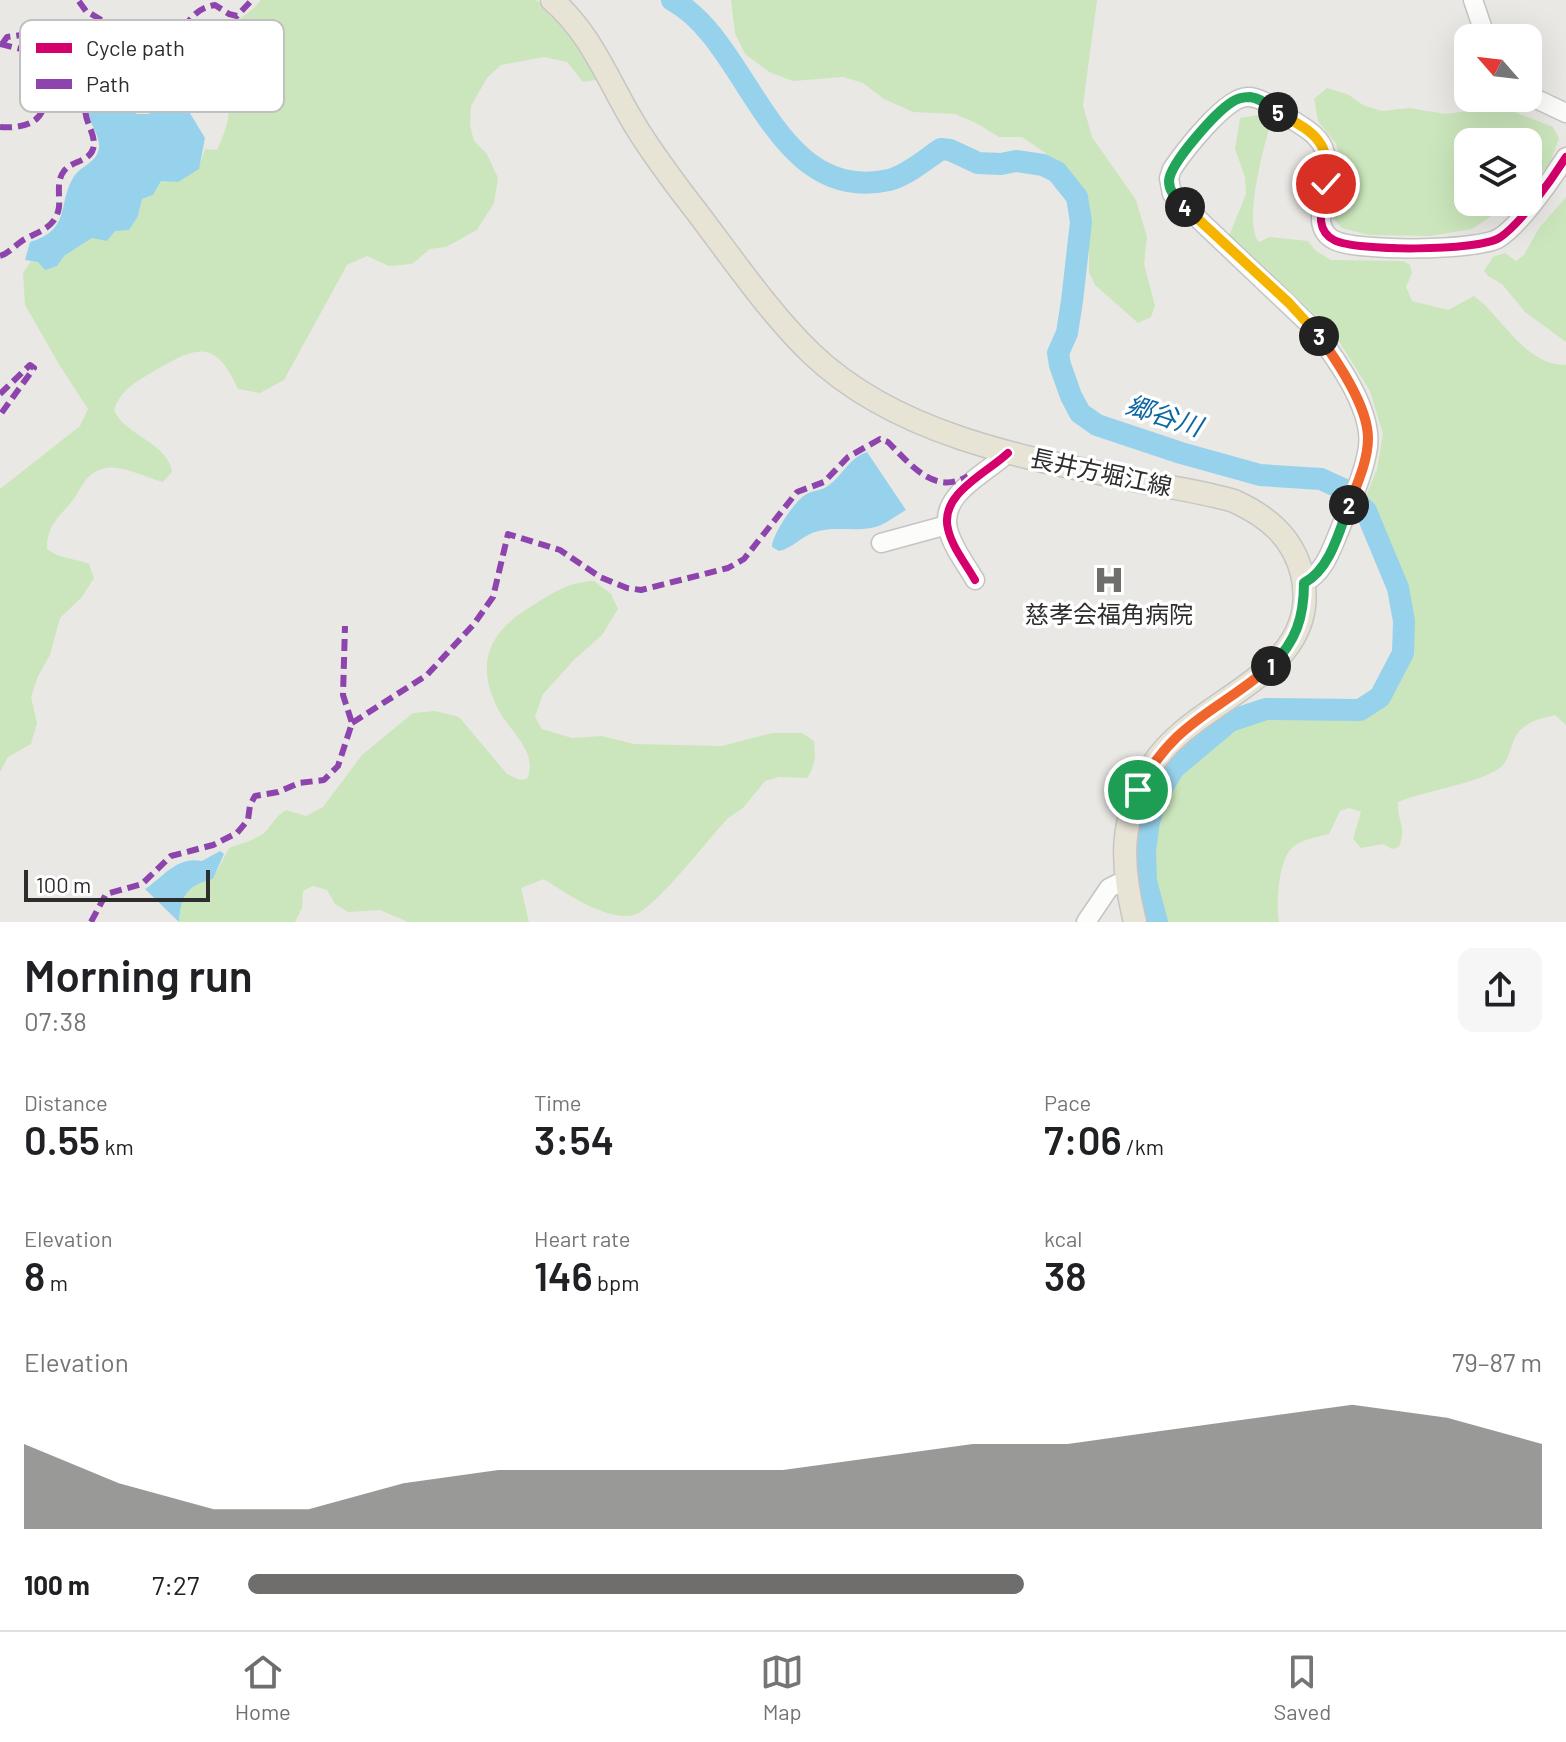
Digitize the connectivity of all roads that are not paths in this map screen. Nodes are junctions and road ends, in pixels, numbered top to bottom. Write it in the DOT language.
graph roads {
  1 [pos="552,0"];
  2 [pos="1473,0"];
  3 [pos="1481,24"];
  4 [pos="1542,102"];
  5 [pos="1566,113"];
  6 [pos="1566,157"];
  7 [pos="1008,453"];
  8 [pos="947,525"];
  9 [pos="881,543"];
  10 [pos="975,580"];
  11 [pos="1304,583"];
  12 [pos="1125,880"];
  13 [pos="1086,922"];
  14 [pos="1135,922"];
  1 -- 7 [label="main road, 長井方堀江線"];
  2 -- 3 [label="street"];
  4 -- 5 [label="street"];
  6 -- 11 [label="street"];
  7 -- 8 [label="street"];
  7 -- 11 [label="main road, 長井方堀江線"];
  8 -- 9 [label="street"];
  8 -- 10 [label="street"];
  11 -- 12 [label="main road, 長井方堀江線"];
  12 -- 13 [label="street"];
  12 -- 14 [label="main road, 長井方堀江線"];
}
